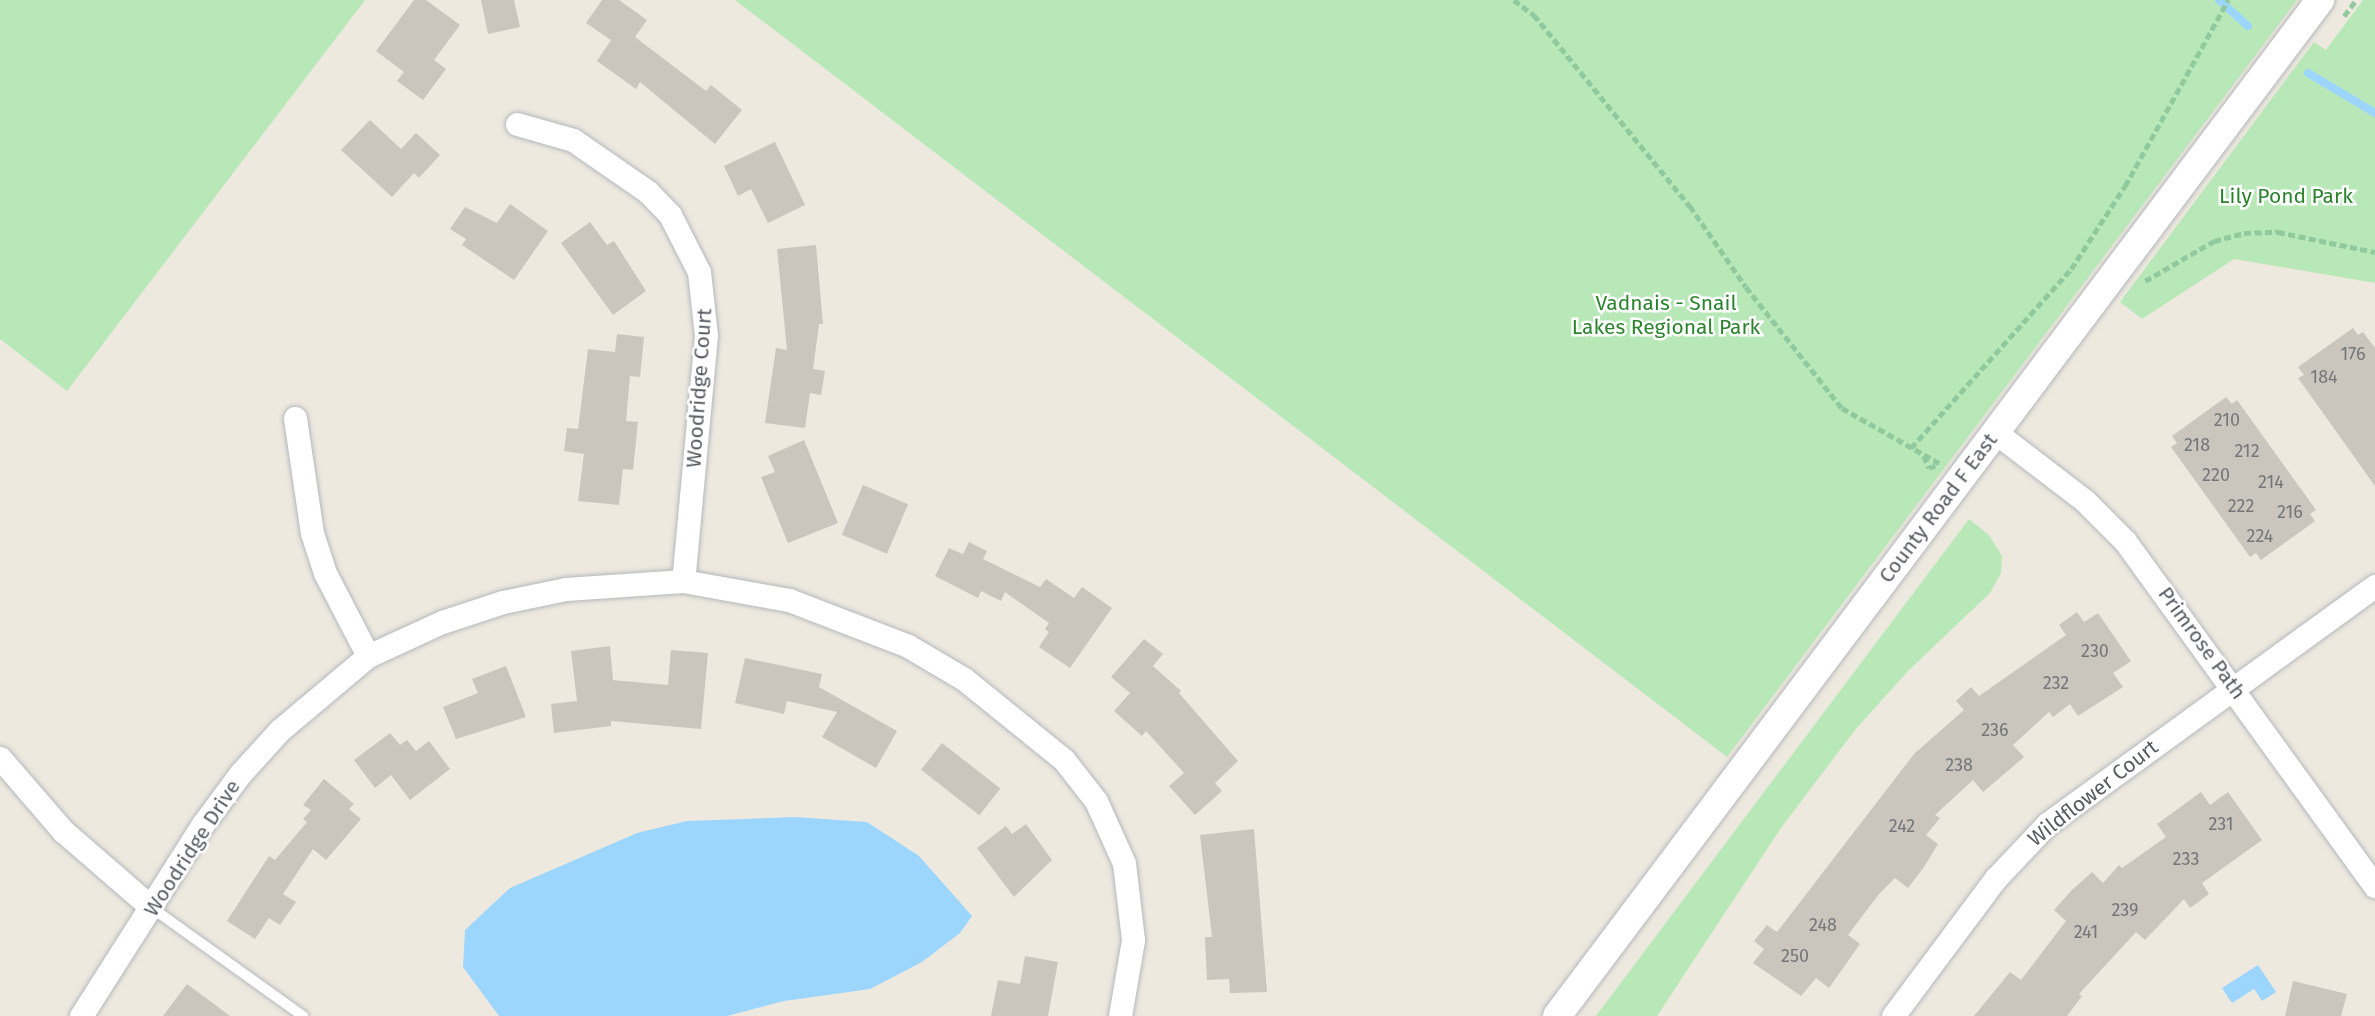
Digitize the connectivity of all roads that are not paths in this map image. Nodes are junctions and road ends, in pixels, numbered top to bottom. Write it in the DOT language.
graph roads {
  1 [pos="2320,0"];
  2 [pos="517,124"];
  3 [pos="295,418"];
  4 [pos="1995,432"];
  5 [pos="683,581"];
  6 [pos="2375,586"];
  7 [pos="368,656"];
  8 [pos="2233,688"];
  9 [pos="0,758"];
  10 [pos="2375,886"];
  11 [pos="152,908"];
  12 [pos="81,1016"];
  13 [pos="303,1016"];
  14 [pos="1119,1016"];
  15 [pos="1557,1016"];
  16 [pos="1893,1016"];
  1 -- 4 [label="street, County Road F East"];
  2 -- 5 [label="street, Woodridge Court"];
  3 -- 7 [label="street"];
  4 -- 8 [label="street, Primrose Path"];
  4 -- 15 [label="street, County Road F East"];
  5 -- 7 [label="street, Woodridge Drive"];
  5 -- 14 [label="street, Woodridge Drive"];
  6 -- 8 [label="street, Wildflower Court"];
  7 -- 11 [label="street, Woodridge Drive"];
  8 -- 10 [label="street, Primrose Path"];
  8 -- 16 [label="street, Wildflower Court"];
  9 -- 11 [label="street"];
  11 -- 12 [label="street, Woodridge Drive"];
  11 -- 13 [label="lane"];
}
